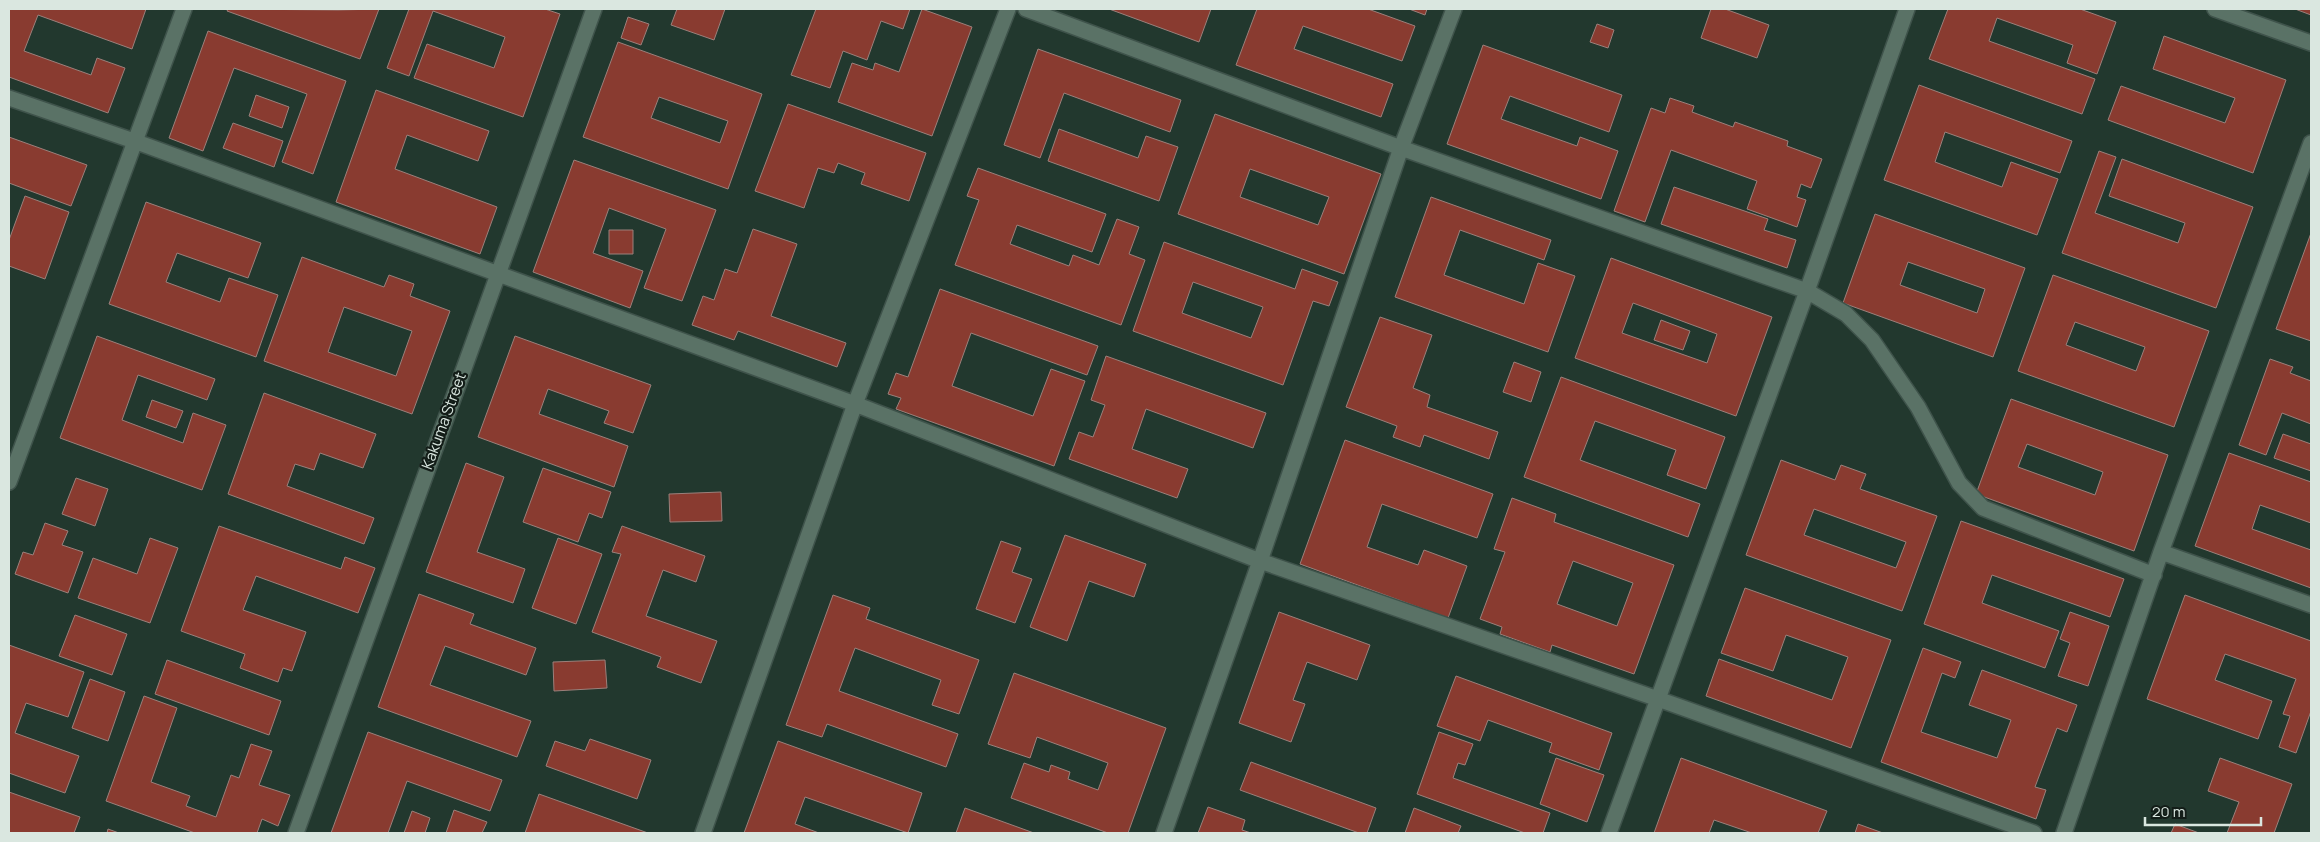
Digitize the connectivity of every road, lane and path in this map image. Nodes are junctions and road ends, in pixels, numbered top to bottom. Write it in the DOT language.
graph roads {
  1 [pos="184,9"];
  2 [pos="594,9"];
  3 [pos="1008,9"];
  4 [pos="1026,9"];
  5 [pos="1454,9"];
  6 [pos="1907,9"];
  7 [pos="2215,9"];
  8 [pos="2311,43"];
  9 [pos="9,98"];
  10 [pos="134,141"];
  11 [pos="2311,143"];
  12 [pos="1401,148"];
  13 [pos="498,273"];
  14 [pos="1807,291"];
  15 [pos="855,404"];
  16 [pos="9,482"];
  17 [pos="2161,552"];
  18 [pos="1260,561"];
  19 [pos="2154,575"];
  20 [pos="2311,605"];
  21 [pos="1658,699"];
  22 [pos="296,833"];
  23 [pos="703,833"];
  24 [pos="1164,833"];
  25 [pos="1609,833"];
  26 [pos="2034,833"];
  27 [pos="2064,833"];
  1 -- 10 [label="street"];
  2 -- 13 [label="street, Kakuma Street"];
  3 -- 15 [label="street"];
  4 -- 12 [label="street"];
  5 -- 12 [label="street"];
  6 -- 14 [label="street"];
  7 -- 8 [label="street"];
  9 -- 10 [label="street"];
  10 -- 13 [label="street"];
  10 -- 16 [label="street"];
  11 -- 17 [label="street"];
  12 -- 14 [label="street"];
  12 -- 18 [label="street"];
  13 -- 15 [label="street"];
  13 -- 22 [label="street, Kakuma Street"];
  14 -- 19 [label="street"];
  14 -- 21 [label="street"];
  15 -- 18 [label="street"];
  15 -- 23 [label="street"];
  17 -- 19 [label="street"];
  17 -- 20 [label="street"];
  18 -- 21 [label="street"];
  18 -- 24 [label="street"];
  19 -- 27 [label="street"];
  21 -- 25 [label="street"];
  21 -- 26 [label="street"];
}
